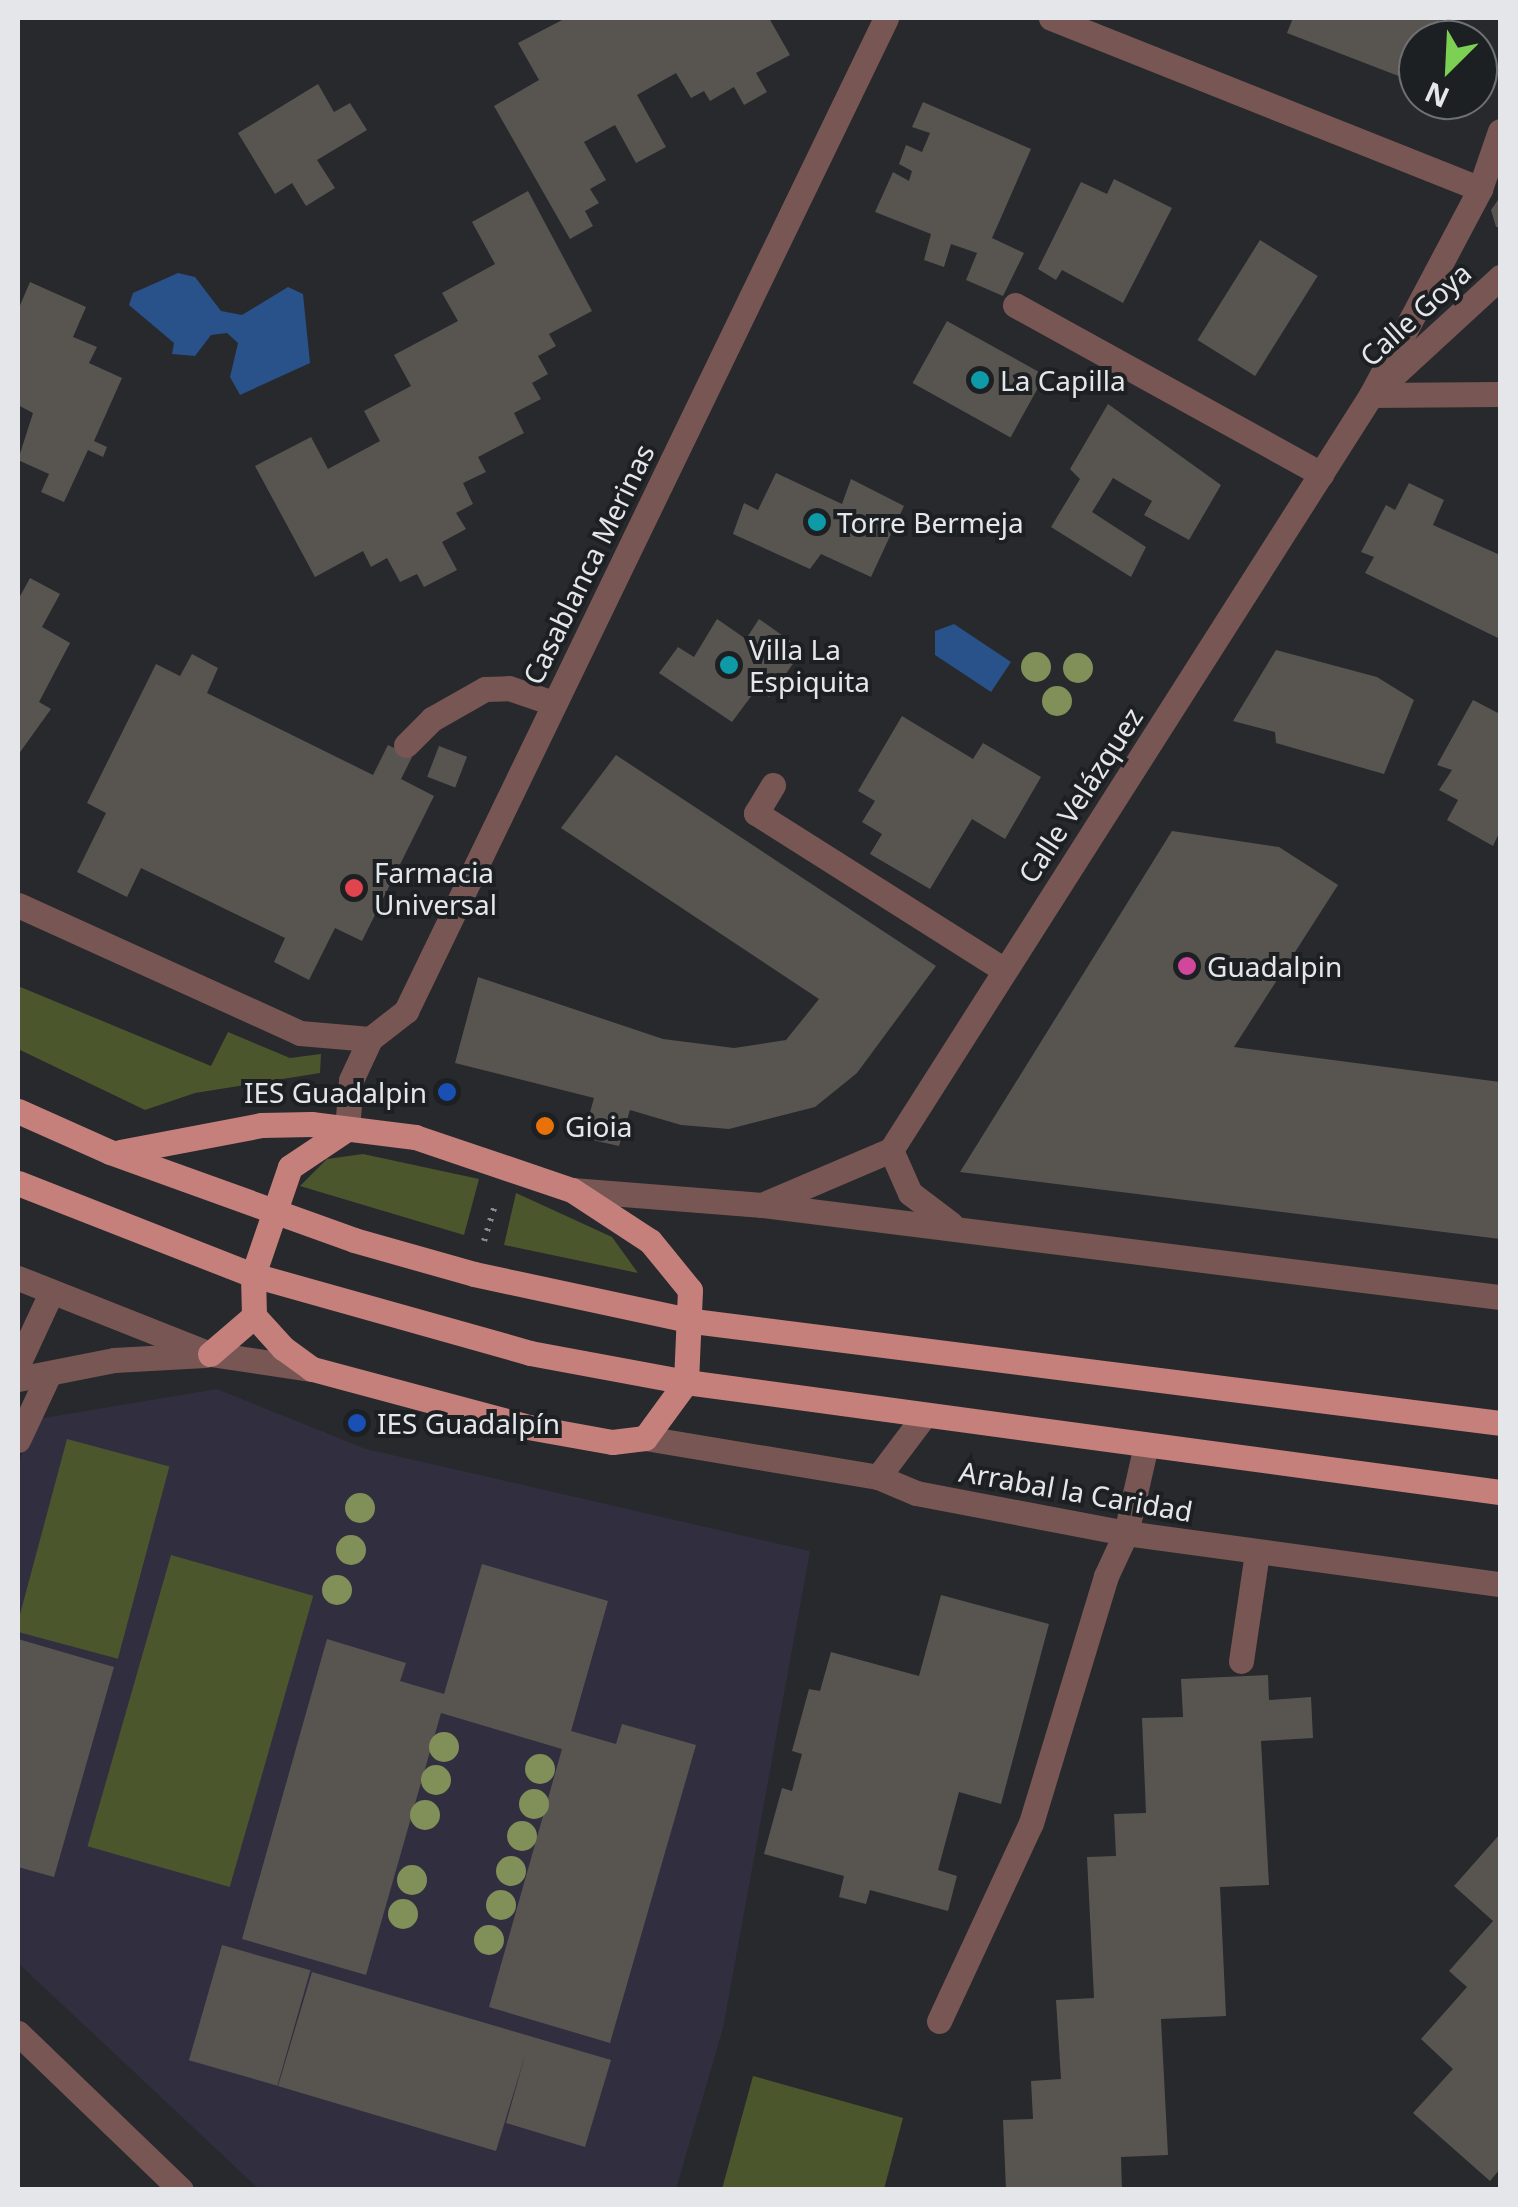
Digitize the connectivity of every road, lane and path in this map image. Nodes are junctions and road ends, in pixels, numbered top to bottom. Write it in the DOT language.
graph roads {
  1 [pos="886,18"];
  2 [pos="1052,18"];
  3 [pos="1500,131"];
  4 [pos="1480,189"];
  5 [pos="1500,277"];
  6 [pos="1015,305"];
  7 [pos="1500,394"];
  8 [pos="1371,395"];
  9 [pos="1321,474"];
  10 [pos="553,703"];
  11 [pos="406,745"];
  12 [pos="773,786"];
  13 [pos="18,905"];
  14 [pos="1004,970"];
  15 [pos="370,1039"];
  16 [pos="18,1112"];
  17 [pos="347,1129"];
  18 [pos="890,1150"];
  19 [pos="110,1152"];
  20 [pos="18,1182"];
  21 [pos="572,1190"];
  22 [pos="762,1206"];
  23 [pos="272,1212"];
  24 [pos="960,1230"];
  25 [pos="252,1275"];
  26 [pos="18,1278"];
  27 [pos="51,1293"];
  28 [pos="1500,1297"];
  29 [pos="254,1316"];
  30 [pos="692,1321"];
  31 [pos="210,1354"];
  32 [pos="18,1364"];
  33 [pos="312,1369"];
  34 [pos="47,1378"];
  35 [pos="18,1380"];
  36 [pos="686,1382"];
  37 [pos="924,1416"];
  38 [pos="1500,1423"];
  39 [pos="645,1438"];
  40 [pos="18,1440"];
  41 [pos="1146,1445"];
  42 [pos="878,1478"];
  43 [pos="1500,1492"];
  44 [pos="1126,1534"];
  45 [pos="1256,1552"];
  46 [pos="1500,1584"];
  47 [pos="1241,1661"];
  48 [pos="939,2021"];
  49 [pos="18,2032"];
  50 [pos="181,2190"];
  1 -- 10 [label="street, Casablanca Merinas"];
  2 -- 4 [label="street"];
  3 -- 4 [label="street, Calle Velázquez"];
  4 -- 8 [label="street, Calle Velázquez"];
  5 -- 8 [label="street, Calle Goya"];
  6 -- 9 [label="street"];
  7 -- 8 [label="street"];
  8 -- 9 [label="street, Calle Velázquez"];
  9 -- 14 [label="street, Calle Velázquez"];
  10 -- 11 [label="street"];
  10 -- 15 [label="street, Casablanca Merinas"];
  12 -- 14 [label="street"];
  13 -- 15 [label="street"];
  14 -- 18 [label="street, Calle Velázquez"];
  15 -- 17 [label="street, Casablanca Merinas"];
  16 -- 19 [label="main road"];
  17 -- 19 [label="main road"];
  17 -- 21 [label="main road"];
  17 -- 23 [label="main road"];
  18 -- 22 [label="street"];
  18 -- 24 [label="street"];
  19 -- 23 [label="main road"];
  20 -- 25 [label="main road"];
  21 -- 22 [label="street"];
  21 -- 30 [label="main road"];
  22 -- 24 [label="street"];
  23 -- 25 [label="main road"];
  23 -- 30 [label="main road"];
  24 -- 28 [label="street"];
  25 -- 29 [label="main road"];
  25 -- 36 [label="main road"];
  26 -- 27 [label="street"];
  27 -- 31 [label="street"];
  27 -- 32 [label="street"];
  29 -- 31 [label="main road"];
  29 -- 33 [label="main road"];
  30 -- 36 [label="main road"];
  30 -- 38 [label="main road"];
  31 -- 33 [label="street"];
  31 -- 34 [label="street"];
  33 -- 39 [label="main road"];
  34 -- 35 [label="street"];
  34 -- 40 [label="street"];
  36 -- 37 [label="main road"];
  36 -- 39 [label="main road"];
  37 -- 41 [label="main road"];
  37 -- 42 [label="street"];
  39 -- 42 [label="street, Arrabal la Caridad"];
  41 -- 43 [label="main road"];
  41 -- 44 [label="street"];
  42 -- 44 [label="street, Arrabal la Caridad"];
  44 -- 45 [label="street, Arrabal la Caridad"];
  44 -- 48 [label="street"];
  45 -- 46 [label="street, Arrabal la Caridad"];
  45 -- 47 [label="street"];
  49 -- 50 [label="street"];
}
